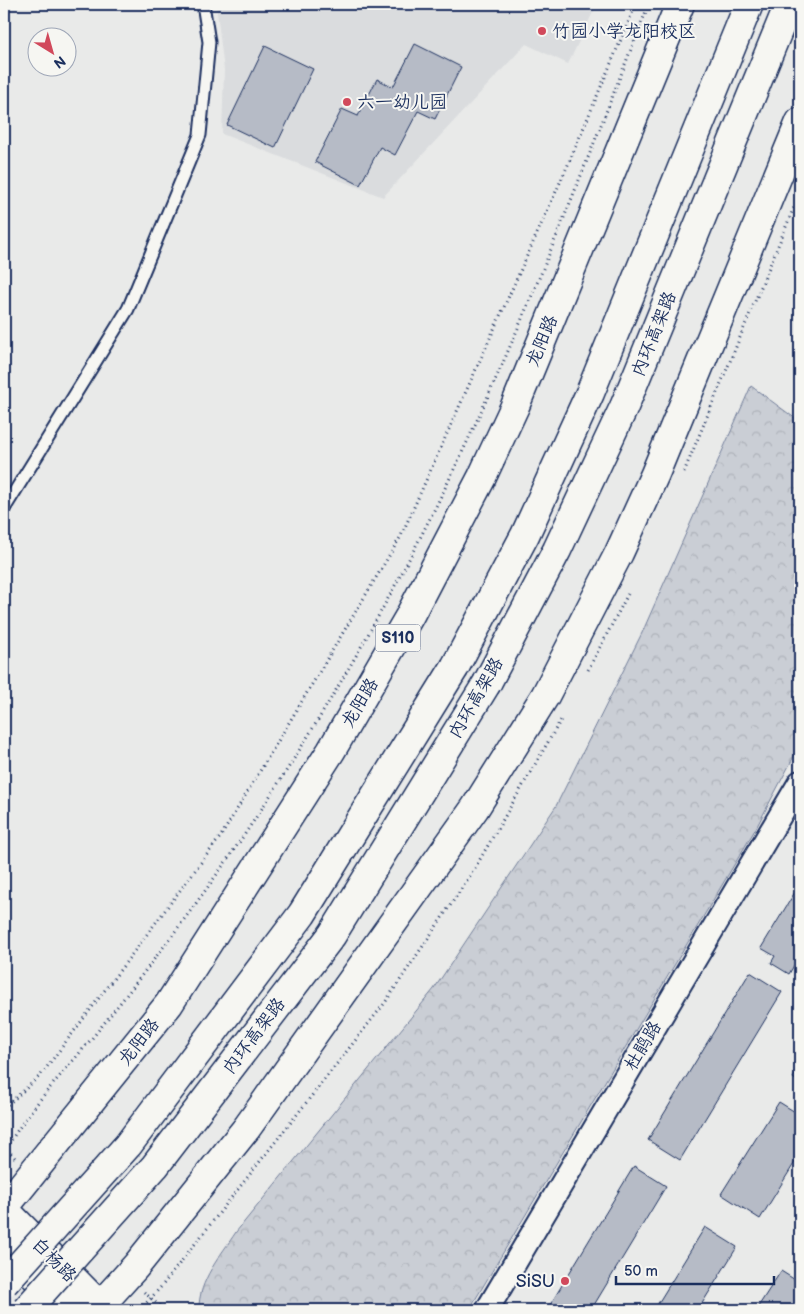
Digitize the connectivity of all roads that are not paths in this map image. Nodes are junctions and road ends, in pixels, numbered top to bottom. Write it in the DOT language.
graph roads {
  1 [pos="204,4"];
  2 [pos="680,4"];
  3 [pos="731,4"];
  4 [pos="748,4"];
  5 [pos="787,10"];
  6 [pos="800,122"];
  7 [pos="668,201"];
  8 [pos="4,509"];
  9 [pos="800,782"];
  10 [pos="4,1209"];
  11 [pos="4,1245"];
  12 [pos="4,1283"];
  13 [pos="96,1309"];
  14 [pos="26,1310"];
  15 [pos="68,1310"];
  16 [pos="487,1310"];
  1 -- 8 [label="lane"];
  2 -- 10 [label="main road, 龙阳路 / S110"];
  3 -- 7 [label="main road"];
  4 -- 7 [label="main road, 内环高架路"];
  5 -- 14 [label="main road, 内环高架路, bridge"];
  6 -- 13 [label="main road"];
  7 -- 12 [label="main road, 内环高架路, bridge"];
  9 -- 16 [label="street, 杜鹃路"];
  10 -- 13 [label="main road, 白杨路"];
  11 -- 15 [label="main road, 白杨路"];
}
